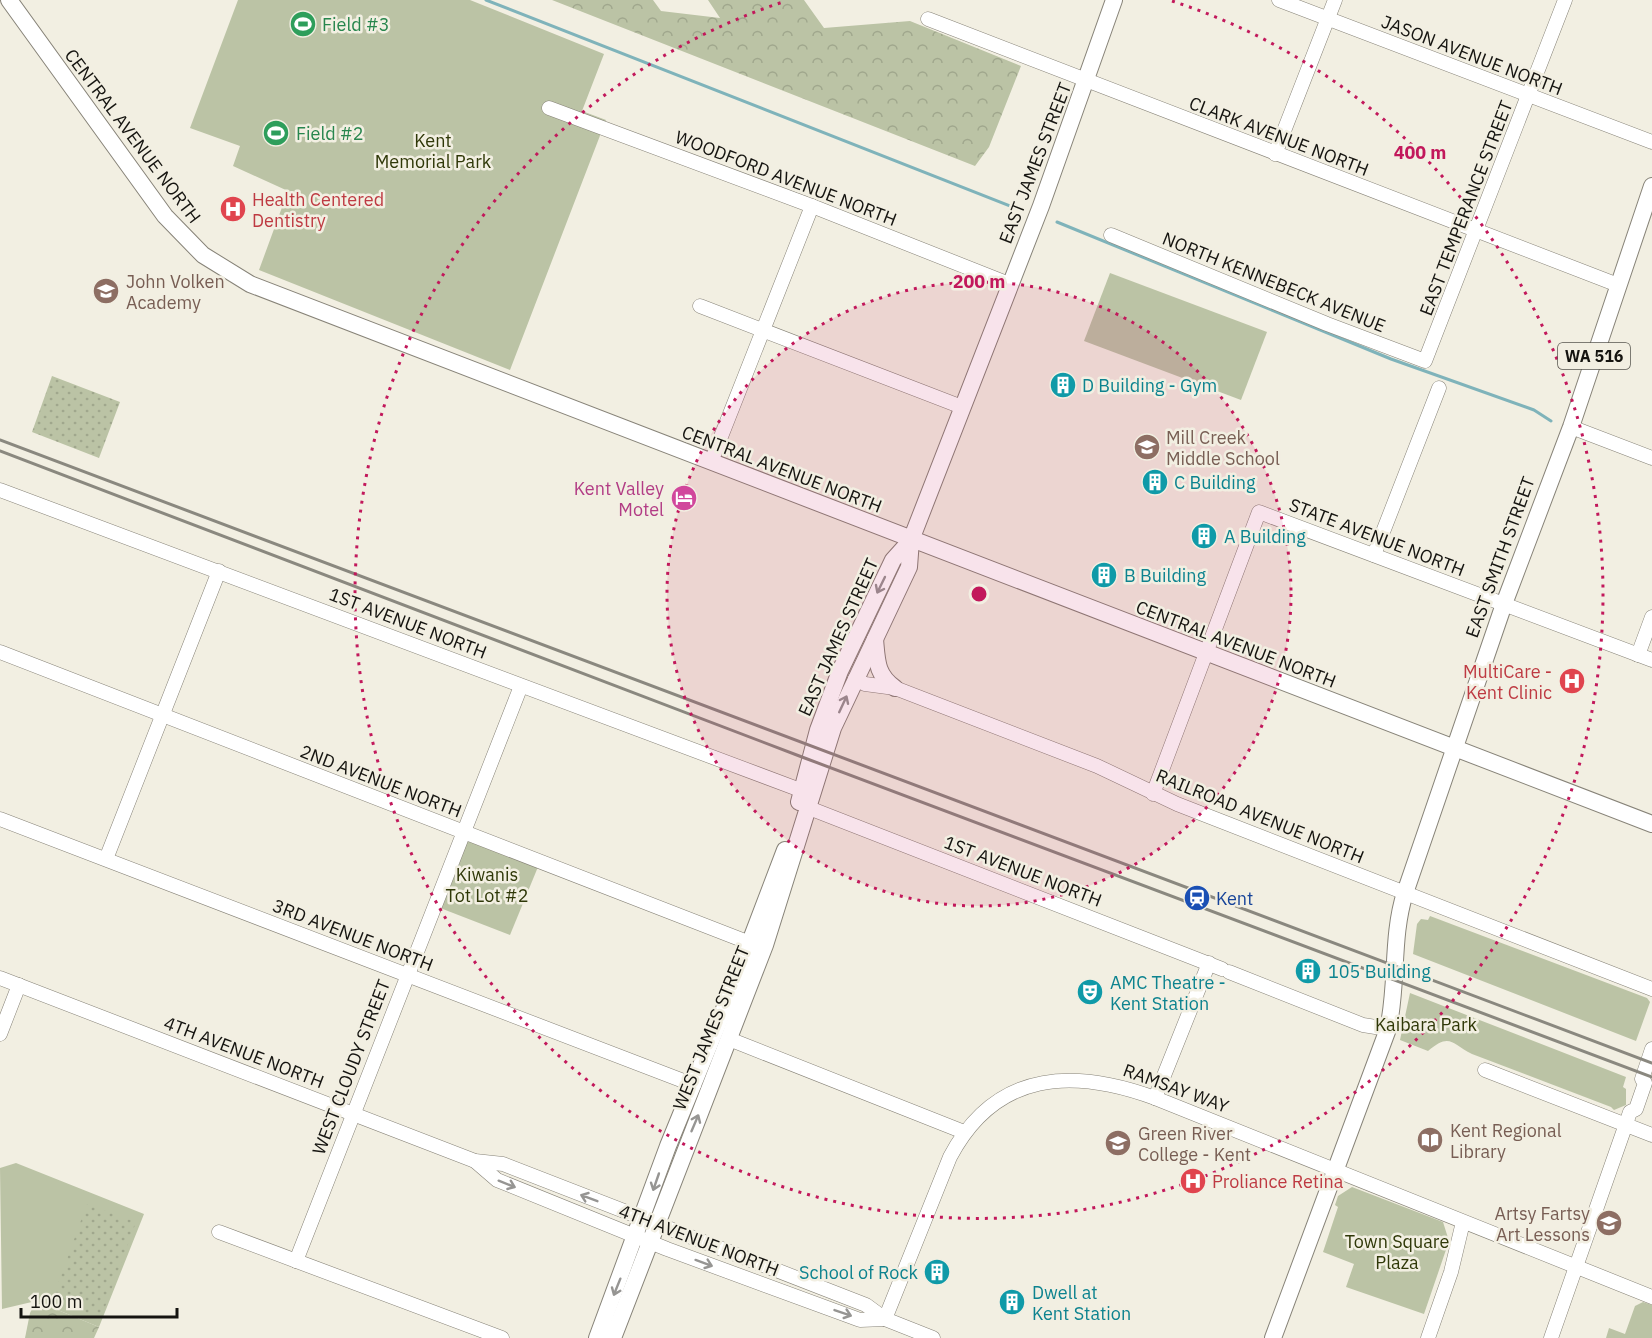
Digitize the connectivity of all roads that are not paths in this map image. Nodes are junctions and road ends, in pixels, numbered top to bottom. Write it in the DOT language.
graph roads {
  1 [pos="10,0"];
  2 [pos="1114,0"];
  3 [pos="1279,0"];
  4 [pos="1335,0"];
  5 [pos="1564,0"];
  6 [pos="1328,18"];
  7 [pos="928,20"];
  8 [pos="1086,82"];
  9 [pos="1529,96"];
  10 [pos="549,108"];
  11 [pos="1652,142"];
  12 [pos="1275,154"];
  13 [pos="1652,186"];
  14 [pos="812,206"];
  15 [pos="1476,231"];
  16 [pos="1111,235"];
  17 [pos="1009,284"];
  18 [pos="1618,285"];
  19 [pos="700,306"];
  20 [pos="763,330"];
  21 [pos="1425,361"];
  22 [pos="1439,388"];
  23 [pos="962,407"];
  24 [pos="1570,427"];
  25 [pos="1652,458"];
  26 [pos="711,462"];
  27 [pos="0,490"];
  28 [pos="911,540"];
  29 [pos="1374,555"];
  30 [pos="219,571"];
  31 [pos="1504,604"];
  32 [pos="1652,617"];
  33 [pos="875,637"];
  34 [pos="0,652"];
  35 [pos="1206,653"];
  36 [pos="1638,655"];
  37 [pos="1652,660"];
  38 [pos="855,679"];
  39 [pos="521,686"];
  40 [pos="895,688"];
  41 [pos="164,716"];
  42 [pos="832,728"];
  43 [pos="1454,750"];
  44 [pos="802,791"];
  45 [pos="1153,794"];
  46 [pos="809,808"];
  47 [pos="0,819"];
  48 [pos="1652,824"];
  49 [pos="463,833"];
  50 [pos="106,859"];
  51 [pos="1405,893"];
  52 [pos="750,943"];
  53 [pos="1209,963"];
  54 [pos="738,974"];
  55 [pos="406,975"];
  56 [pos="0,978"];
  57 [pos="19,985"];
  58 [pos="1652,989"];
  59 [pos="1388,1029"];
  60 [pos="0,1034"];
  61 [pos="729,1039"];
  62 [pos="1652,1049"];
  63 [pos="1485,1070"];
  64 [pos="694,1085"];
  65 [pos="1155,1098"];
  66 [pos="353,1113"];
  67 [pos="1628,1118"];
  68 [pos="964,1132"];
  69 [pos="1652,1135"];
  70 [pos="475,1161"];
  71 [pos="1335,1169"];
  72 [pos="650,1221"];
  73 [pos="1463,1222"];
  74 [pos="219,1232"];
  75 [pos="643,1239"];
  76 [pos="296,1261"];
  77 [pos="1576,1266"];
  78 [pos="1652,1296"];
  79 [pos="885,1319"];
  80 [pos="502,1338"];
  81 [pos="597,1338"];
  82 [pos="613,1338"];
  83 [pos="933,1338"];
  84 [pos="1273,1338"];
  85 [pos="1428,1338"];
  86 [pos="1551,1338"];
  1 -- 26 [label="main road, CENTRAL AVENUE NORTH"];
  2 -- 8 [label="main road, EAST JAMES STREET"];
  3 -- 6 [label="street, JASON AVENUE NORTH"];
  4 -- 6 [label="street"];
  5 -- 9 [label="street, EAST TEMPERANCE STREET"];
  6 -- 9 [label="street, JASON AVENUE NORTH"];
  6 -- 12 [label="street"];
  7 -- 8 [label="street, CLARK AVENUE NORTH"];
  8 -- 12 [label="street, CLARK AVENUE NORTH"];
  8 -- 17 [label="main road, EAST JAMES STREET"];
  9 -- 11 [label="street, JASON AVENUE NORTH"];
  9 -- 15 [label="street, EAST TEMPERANCE STREET"];
  10 -- 14 [label="street, WOODFORD AVENUE NORTH"];
  12 -- 15 [label="street, CLARK AVENUE NORTH"];
  13 -- 18 [label="main road, EAST SMITH STREET / WA 516"];
  14 -- 17 [label="street, WOODFORD AVENUE NORTH"];
  14 -- 20 [label="street"];
  15 -- 18 [label="street, CLARK AVENUE NORTH"];
  15 -- 21 [label="street, EAST TEMPERANCE STREET"];
  16 -- 21 [label="street, NORTH KENNEBECK AVENUE"];
  17 -- 23 [label="main road, EAST JAMES STREET"];
  18 -- 24 [label="main road, EAST SMITH STREET / WA 516"];
  19 -- 20 [label="street"];
  20 -- 23 [label="street"];
  20 -- 26 [label="street"];
  22 -- 29 [label="street"];
  23 -- 28 [label="main road, EAST JAMES STREET"];
  24 -- 25 [label="street"];
  24 -- 31 [label="main road, EAST SMITH STREET / WA 516"];
  26 -- 28 [label="main road, CENTRAL AVENUE NORTH"];
  27 -- 30 [label="street, 1ST AVENUE NORTH"];
  28 -- 33 [label="main road, EAST JAMES STREET"];
  28 -- 35 [label="main road, CENTRAL AVENUE NORTH"];
  28 -- 44 [label="main road, EAST JAMES STREET, one-way"];
  29 -- 31 [label="street, STATE AVENUE NORTH"];
  29 -- 35 [label="street, STATE AVENUE NORTH"];
  30 -- 39 [label="street, 1ST AVENUE NORTH"];
  30 -- 41 [label="street"];
  31 -- 36 [label="street, STATE AVENUE NORTH"];
  31 -- 43 [label="main road, EAST SMITH STREET / WA 516"];
  32 -- 36 [label="street"];
  33 -- 38 [label="main road, EAST JAMES STREET"];
  33 -- 40 [label="main road"];
  34 -- 41 [label="street, 2ND AVENUE NORTH"];
  35 -- 43 [label="main road, CENTRAL AVENUE NORTH"];
  35 -- 45 [label="street"];
  36 -- 37 [label="street, STATE AVENUE NORTH"];
  38 -- 40 [label="street, RAILROAD AVENUE NORTH"];
  42 -- 38 [label="main road, EAST JAMES STREET, one-way"];
  39 -- 44 [label="street, 1ST AVENUE NORTH"];
  39 -- 49 [label="street, WEST CLOUDY STREET"];
  40 -- 45 [label="street, RAILROAD AVENUE NORTH"];
  41 -- 49 [label="street, 2ND AVENUE NORTH"];
  41 -- 50 [label="street"];
  42 -- 46 [label="main road, WEST JAMES STREET"];
  43 -- 48 [label="main road, CENTRAL AVENUE NORTH"];
  43 -- 51 [label="main road, EAST SMITH STREET"];
  44 -- 52 [label="main road, WEST JAMES STREET"];
  45 -- 51 [label="street, RAILROAD AVENUE NORTH"];
  46 -- 53 [label="street, 1ST AVENUE NORTH"];
  46 -- 61 [label="main road, WEST JAMES STREET"];
  47 -- 50 [label="street, 3RD AVENUE NORTH"];
  49 -- 52 [label="street, 2ND AVENUE NORTH"];
  49 -- 55 [label="street, WEST CLOUDY STREET"];
  50 -- 55 [label="street, 3RD AVENUE NORTH"];
  51 -- 58 [label="street, RAILROAD AVENUE NORTH"];
  51 -- 59 [label="main road, EAST SMITH STREET"];
  52 -- 54 [label="main road, WEST JAMES STREET"];
  53 -- 59 [label="street, 1ST AVENUE NORTH"];
  53 -- 65 [label="street"];
  54 -- 61 [label="main road"];
  54 -- 64 [label="main road, WEST JAMES STREET"];
  55 -- 64 [label="street, 3RD AVENUE NORTH"];
  55 -- 66 [label="street, WEST CLOUDY STREET"];
  56 -- 57 [label="street, 4TH AVENUE NORTH"];
  57 -- 60 [label="street"];
  57 -- 66 [label="street, 4TH AVENUE NORTH"];
  59 -- 71 [label="main road, EAST SMITH STREET"];
  61 -- 68 [label="street"];
  72 -- 61 [label="main road, WEST JAMES STREET, one-way"];
  62 -- 67 [label="street"];
  63 -- 67 [label="street"];
  64 -- 72 [label="main road, WEST JAMES STREET, one-way"];
  65 -- 68 [label="street, RAMSAY WAY"];
  65 -- 71 [label="street, RAMSAY WAY"];
  66 -- 70 [label="street, 4TH AVENUE NORTH"];
  66 -- 76 [label="street, WEST CLOUDY STREET"];
  67 -- 69 [label="street"];
  67 -- 77 [label="street"];
  68 -- 79 [label="street, RAMSAY WAY"];
  72 -- 70 [label="street, 4TH AVENUE NORTH, one-way"];
  70 -- 75 [label="street, 4TH AVENUE NORTH, one-way"];
  71 -- 73 [label="street"];
  71 -- 84 [label="main road, EAST SMITH STREET"];
  72 -- 75 [label="main road, WEST JAMES STREET"];
  72 -- 79 [label="street, 4TH AVENUE NORTH"];
  73 -- 77 [label="street"];
  73 -- 85 [label="street"];
  74 -- 76 [label="street"];
  75 -- 79 [label="street, 4TH AVENUE NORTH, one-way"];
  75 -- 81 [label="main road, WEST JAMES STREET, one-way"];
  75 -- 82 [label="main road, WEST JAMES STREET"];
  76 -- 80 [label="street"];
  77 -- 78 [label="street"];
  77 -- 86 [label="street"];
  79 -- 83 [label="street, 4TH AVENUE NORTH"];
}
